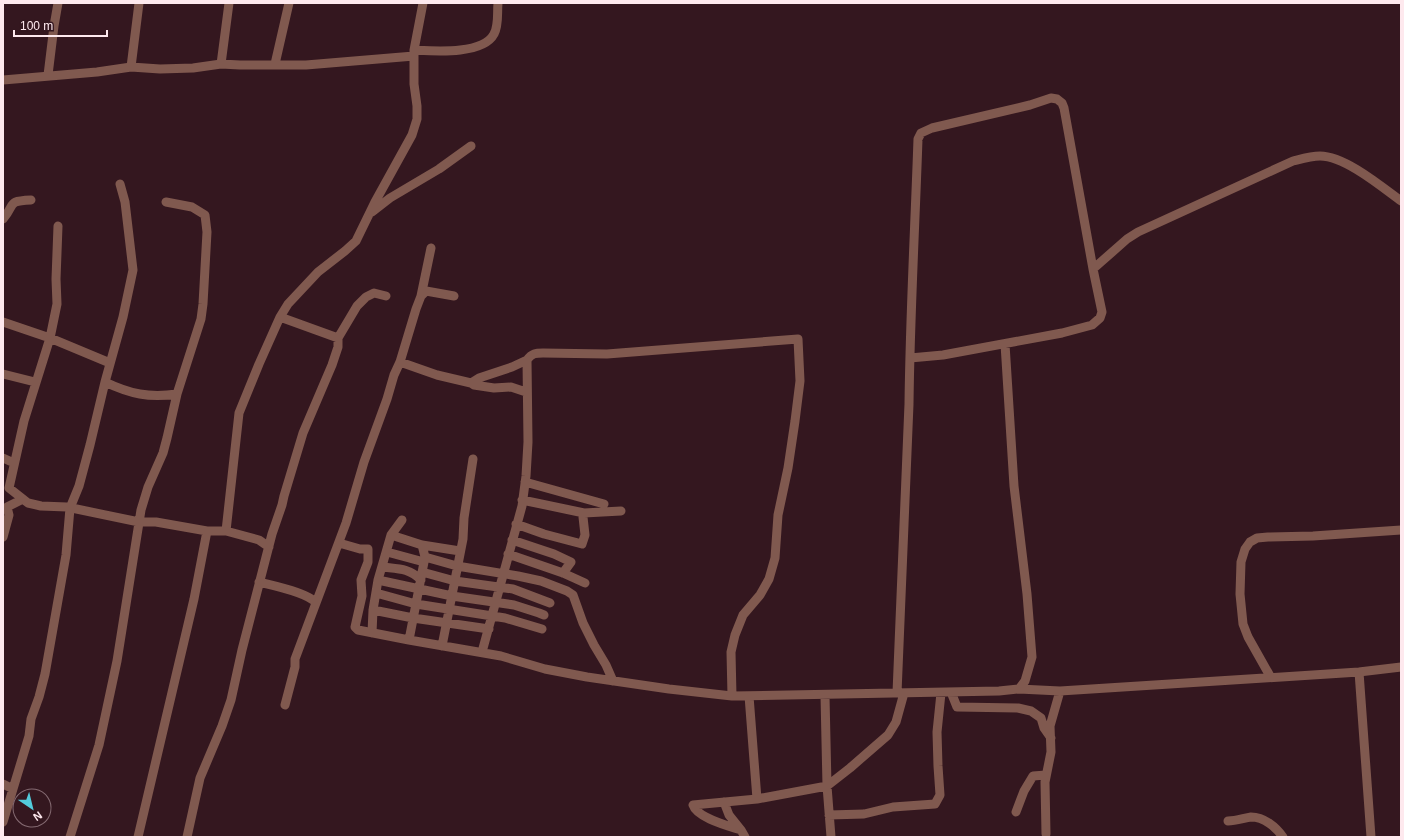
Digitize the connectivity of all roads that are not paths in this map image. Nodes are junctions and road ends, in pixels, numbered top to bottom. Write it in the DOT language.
graph roads {
  1 [pos="58,3"];
  2 [pos="139,3"];
  3 [pos="229,3"];
  4 [pos="289,3"];
  5 [pos="423,3"];
  6 [pos="498,3"];
  7 [pos="414,53"];
  8 [pos="221,64"];
  9 [pos="275,64"];
  10 [pos="131,67"];
  11 [pos="48,75"];
  12 [pos="3,80"];
  13 [pos="471,146"];
  14 [pos="120,184"];
  15 [pos="31,200"];
  16 [pos="1401,201"];
  17 [pos="166,202"];
  18 [pos="369,214"];
  19 [pos="3,218"];
  20 [pos="58,226"];
  21 [pos="431,248"];
  22 [pos="1093,269"];
  23 [pos="386,296"];
  24 [pos="421,296"];
  25 [pos="454,296"];
  26 [pos="280,317"];
  27 [pos="3,322"];
  28 [pos="50,338"];
  29 [pos="338,338"];
  30 [pos="1005,344"];
  31 [pos="910,358"];
  32 [pos="527,360"];
  33 [pos="400,362"];
  34 [pos="110,363"];
  35 [pos="3,374"];
  36 [pos="35,382"];
  37 [pos="105,382"];
  38 [pos="471,383"];
  39 [pos="526,392"];
  40 [pos="177,394"];
  41 [pos="3,458"];
  42 [pos="473,459"];
  43 [pos="14,463"];
  44 [pos="525,482"];
  45 [pos="23,499"];
  46 [pos="522,500"];
  47 [pos="604,504"];
  48 [pos="5,507"];
  49 [pos="70,508"];
  50 [pos="621,511"];
  51 [pos="584,513"];
  52 [pos="402,520"];
  53 [pos="139,522"];
  54 [pos="516,524"];
  55 [pos="1401,530"];
  56 [pos="207,531"];
  57 [pos="226,531"];
  58 [pos="391,535"];
  59 [pos="3,537"];
  60 [pos="512,540"];
  61 [pos="339,543"];
  62 [pos="422,545"];
  63 [pos="269,547"];
  64 [pos="432,547"];
  65 [pos="460,551"];
  66 [pos="387,552"];
  67 [pos="508,554"];
  68 [pos="457,566"];
  69 [pos="382,567"];
  70 [pos="422,572"];
  71 [pos="563,573"];
  72 [pos="502,574"];
  73 [pos="378,580"];
  74 [pos="455,581"];
  75 [pos="260,582"];
  76 [pos="585,583"];
  77 [pos="500,586"];
  78 [pos="376,594"];
  79 [pos="452,596"];
  80 [pos="495,602"];
  81 [pos="316,603"];
  82 [pos="550,603"];
  83 [pos="416,604"];
  84 [pos="450,609"];
  85 [pos="373,610"];
  86 [pos="493,615"];
  87 [pos="544,615"];
  88 [pos="413,618"];
  89 [pos="446,624"];
  90 [pos="489,629"];
  91 [pos="542,629"];
  92 [pos="372,633"];
  93 [pos="409,640"];
  94 [pos="442,646"];
  95 [pos="482,652"];
  96 [pos="1401,667"];
  97 [pos="1359,672"];
  98 [pos="1270,676"];
  99 [pos="613,681"];
  100 [pos="1019,689"];
  101 [pos="1060,691"];
  102 [pos="951,692"];
  103 [pos="901,693"];
  104 [pos="941,693"];
  105 [pos="732,696"];
  106 [pos="748,696"];
  107 [pos="825,696"];
  108 [pos="285,705"];
  109 [pos="1051,738"];
  110 [pos="1046,775"];
  111 [pos="3,784"];
  112 [pos="827,786"];
  113 [pos="13,788"];
  114 [pos="12,791"];
  115 [pos="757,799"];
  116 [pos="724,802"];
  117 [pos="1016,812"];
  118 [pos="829,815"];
  119 [pos="1228,821"];
  120 [pos="3,822"];
  121 [pos="743,833"];
  122 [pos="1046,834"];
  123 [pos="70,837"];
  124 [pos="138,837"];
  125 [pos="187,837"];
  126 [pos="831,837"];
  127 [pos="1283,837"];
  128 [pos="1371,837"];
  1 -- 11 [label="street"];
  2 -- 10 [label="street"];
  3 -- 8 [label="street"];
  4 -- 9 [label="street"];
  5 -- 7 [label="street"];
  6 -- 7 [label="street"];
  7 -- 9 [label="street"];
  7 -- 18 [label="street"];
  8 -- 9 [label="street"];
  8 -- 10 [label="street"];
  10 -- 11 [label="street"];
  11 -- 12 [label="street"];
  13 -- 18 [label="street"];
  14 -- 34 [label="street"];
  15 -- 19 [label="street"];
  16 -- 22 [label="street"];
  17 -- 40 [label="street"];
  18 -- 26 [label="street"];
  20 -- 28 [label="street"];
  21 -- 24 [label="street"];
  22 -- 30 [label="street"];
  22 -- 31 [label="street"];
  23 -- 29 [label="street"];
  24 -- 25 [label="street"];
  24 -- 33 [label="street"];
  26 -- 29 [label="street"];
  26 -- 57 [label="street"];
  27 -- 28 [label="street"];
  28 -- 34 [label="street"];
  28 -- 36 [label="street"];
  29 -- 63 [label="street"];
  30 -- 31 [label="street"];
  30 -- 100 [label="street"];
  31 -- 103 [label="street"];
  32 -- 38 [label="street"];
  32 -- 39 [label="street"];
  32 -- 105 [label="street"];
  33 -- 38 [label="street"];
  33 -- 61 [label="street"];
  34 -- 37 [label="street"];
  35 -- 36 [label="street"];
  36 -- 43 [label="street"];
  37 -- 40 [label="street"];
  37 -- 49 [label="street"];
  38 -- 39 [label="street"];
  39 -- 44 [label="street"];
  40 -- 53 [label="street"];
  41 -- 43 [label="street"];
  42 -- 65 [label="street"];
  43 -- 45 [label="street"];
  44 -- 46 [label="street"];
  44 -- 47 [label="street"];
  45 -- 48 [label="street"];
  45 -- 49 [label="street"];
  46 -- 51 [label="street"];
  46 -- 54 [label="street"];
  48 -- 59 [label="street"];
  49 -- 53 [label="street"];
  49 -- 113 [label="street"];
  50 -- 51 [label="street"];
  51 -- 54 [label="street"];
  52 -- 58 [label="street"];
  53 -- 56 [label="street"];
  53 -- 123 [label="street"];
  54 -- 60 [label="street"];
  55 -- 98 [label="street"];
  56 -- 57 [label="street"];
  56 -- 124 [label="street"];
  57 -- 63 [label="street"];
  58 -- 62 [label="street"];
  58 -- 66 [label="street"];
  60 -- 67 [label="street"];
  60 -- 71 [label="street"];
  61 -- 81 [label="street"];
  61 -- 92 [label="street"];
  62 -- 64 [label="street"];
  62 -- 70 [label="street"];
  63 -- 75 [label="street"];
  64 -- 65 [label="street"];
  64 -- 70 [label="street"];
  65 -- 68 [label="street"];
  66 -- 69 [label="street"];
  66 -- 70 [label="street"];
  67 -- 71 [label="street"];
  67 -- 72 [label="street"];
  68 -- 70 [label="street"];
  68 -- 72 [label="street"];
  68 -- 74 [label="street"];
  69 -- 70 [label="street"];
  69 -- 73 [label="street"];
  70 -- 73 [label="street"];
  70 -- 74 [label="street"];
  70 -- 79 [label="street"];
  70 -- 83 [label="street"];
  71 -- 76 [label="street"];
  72 -- 77 [label="street"];
  72 -- 99 [label="street"];
  73 -- 78 [label="street"];
  74 -- 77 [label="street"];
  74 -- 79 [label="street"];
  75 -- 81 [label="street"];
  75 -- 125 [label="street"];
  77 -- 80 [label="street"];
  77 -- 82 [label="street"];
  78 -- 83 [label="street"];
  78 -- 85 [label="street"];
  79 -- 80 [label="street"];
  79 -- 84 [label="street"];
  80 -- 86 [label="street"];
  80 -- 87 [label="street"];
  81 -- 108 [label="street"];
  83 -- 84 [label="street"];
  83 -- 88 [label="street"];
  84 -- 86 [label="street"];
  84 -- 89 [label="street"];
  85 -- 88 [label="street"];
  85 -- 92 [label="street"];
  86 -- 90 [label="street"];
  86 -- 91 [label="street"];
  88 -- 89 [label="street"];
  88 -- 93 [label="street"];
  89 -- 90 [label="street"];
  89 -- 94 [label="street"];
  90 -- 95 [label="street"];
  92 -- 93 [label="street"];
  93 -- 94 [label="street"];
  94 -- 95 [label="street"];
  95 -- 99 [label="street"];
  96 -- 97 [label="street"];
  97 -- 98 [label="street"];
  97 -- 128 [label="street"];
  98 -- 101 [label="street"];
  99 -- 105 [label="street"];
  100 -- 101 [label="street"];
  100 -- 102 [label="street"];
  101 -- 109 [label="street"];
  102 -- 104 [label="street"];
  102 -- 109 [label="street"];
  103 -- 104 [label="street"];
  103 -- 107 [label="street"];
  103 -- 112 [label="street"];
  104 -- 118 [label="street"];
  105 -- 106 [label="street"];
  106 -- 107 [label="street"];
  106 -- 115 [label="street"];
  107 -- 112 [label="street"];
  109 -- 110 [label="street"];
  110 -- 117 [label="street"];
  110 -- 122 [label="street"];
  111 -- 113 [label="street"];
  112 -- 115 [label="street"];
  112 -- 118 [label="street"];
  114 -- 120 [label="street"];
  115 -- 116 [label="street"];
  116 -- 121 [label="street"];
  116 -- 121 [label="street"];
  118 -- 126 [label="street"];
  119 -- 127 [label="street"];
}
